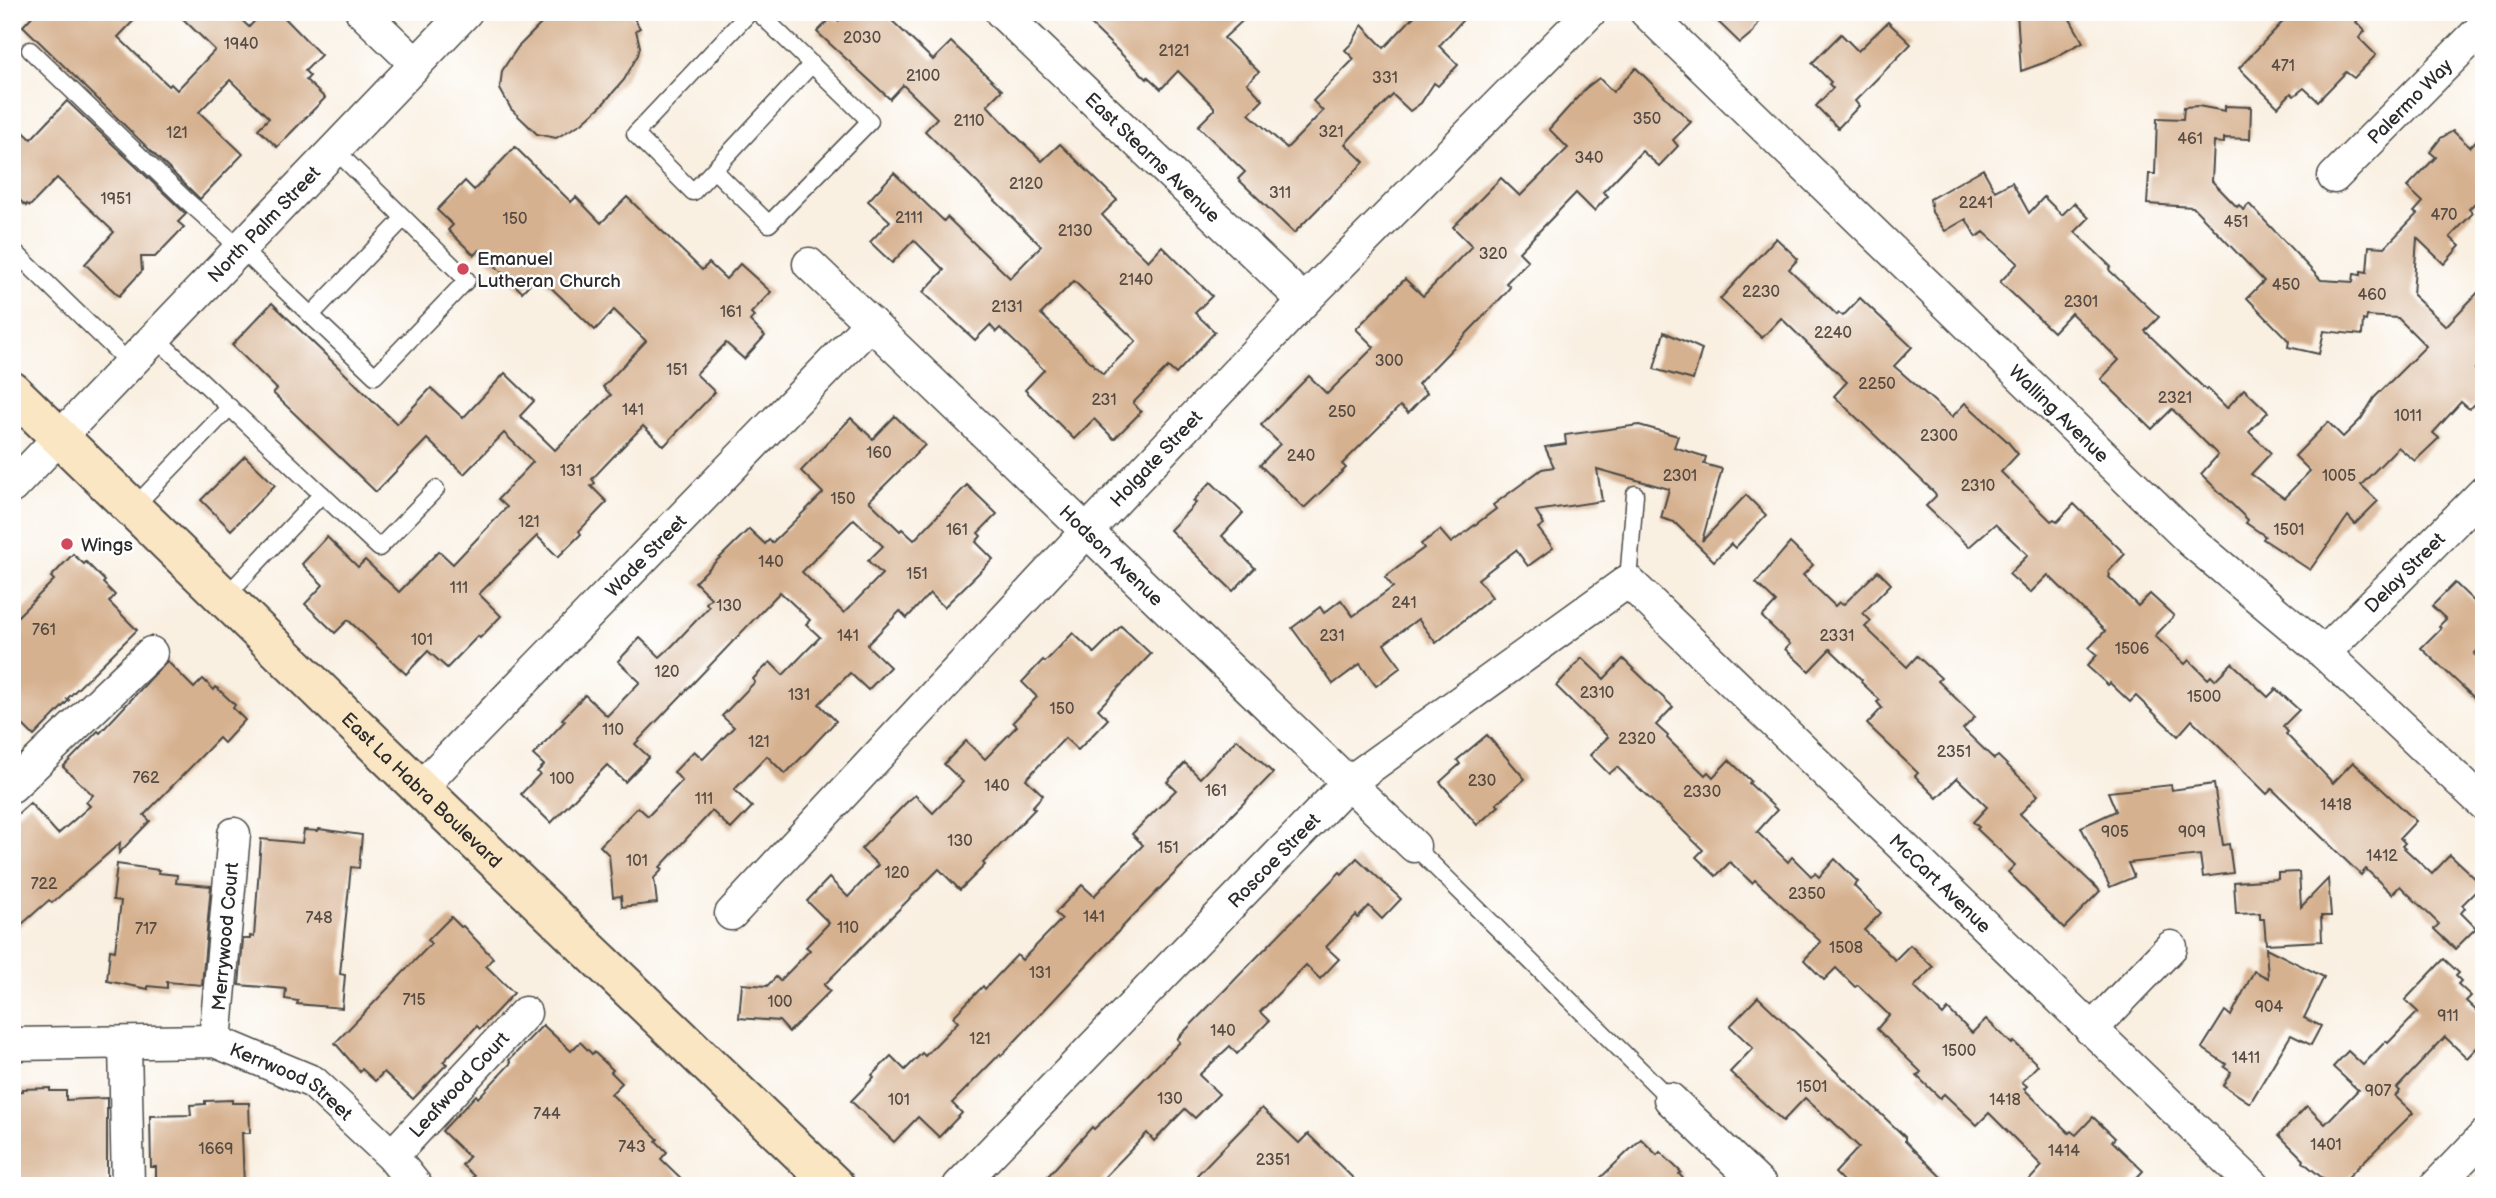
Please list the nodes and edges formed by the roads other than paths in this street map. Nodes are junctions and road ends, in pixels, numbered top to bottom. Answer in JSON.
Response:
{"nodes":[{"id":1,"x":362,"y":12,"type":"edge"},
{"id":2,"x":466,"y":12,"type":"edge"},
{"id":3,"x":750,"y":12,"type":"edge"},
{"id":4,"x":758,"y":12,"type":"edge"},
{"id":5,"x":1001,"y":12,"type":"edge"},
{"id":6,"x":1590,"y":12,"type":"edge"},
{"id":7,"x":1646,"y":12,"type":"edge"},
{"id":8,"x":2484,"y":26,"type":"edge"},
{"id":9,"x":30,"y":51,"type":"dead end"},
{"id":10,"x":415,"y":63,"type":"junction"},
{"id":11,"x":812,"y":64,"type":"junction"},
{"id":12,"x":335,"y":150,"type":"junction"},
{"id":13,"x":714,"y":170,"type":"junction"},
{"id":14,"x":2334,"y":177,"type":"dead end"},
{"id":15,"x":404,"y":218,"type":"junction"},
{"id":16,"x":12,"y":249,"type":"edge"},
{"id":17,"x":242,"y":249,"type":"junction"},
{"id":18,"x":809,"y":264,"type":"dead end"},
{"id":19,"x":1304,"y":301,"type":"junction"},
{"id":20,"x":311,"y":315,"type":"junction"},
{"id":21,"x":870,"y":323,"type":"junction"},
{"id":22,"x":156,"y":338,"type":"junction"},
{"id":23,"x":130,"y":364,"type":"junction"},
{"id":24,"x":12,"y":391,"type":"edge"},
{"id":25,"x":230,"y":407,"type":"junction"},
{"id":26,"x":60,"y":437,"type":"junction"},
{"id":27,"x":12,"y":487,"type":"edge"},
{"id":28,"x":436,"y":489,"type":"dead end"},
{"id":29,"x":2484,"y":492,"type":"edge"},
{"id":30,"x":322,"y":494,"type":"junction"},
{"id":31,"x":1635,"y":494,"type":"dead end"},
{"id":32,"x":134,"y":508,"type":"junction"},
{"id":33,"x":1087,"y":531,"type":"junction"},
{"id":34,"x":1628,"y":581,"type":"junction"},
{"id":35,"x":225,"y":597,"type":"junction"},
{"id":36,"x":151,"y":653,"type":"dead end"},
{"id":37,"x":2324,"y":653,"type":"junction"},
{"id":38,"x":1348,"y":783,"type":"junction"},
{"id":39,"x":12,"y":786,"type":"edge"},
{"id":40,"x":420,"y":788,"type":"junction"},
{"id":41,"x":2484,"y":804,"type":"edge"},
{"id":42,"x":234,"y":834,"type":"dead end"},
{"id":43,"x":1414,"y":845,"type":"joint"},
{"id":44,"x":731,"y":914,"type":"dead end"},
{"id":45,"x":2171,"y":947,"type":"dead end"},
{"id":46,"x":526,"y":1013,"type":"dead end"},
{"id":47,"x":2091,"y":1030,"type":"junction"},
{"id":48,"x":215,"y":1041,"type":"junction"},
{"id":49,"x":12,"y":1044,"type":"edge"},
{"id":50,"x":125,"y":1044,"type":"junction"},
{"id":51,"x":1670,"y":1099,"type":"joint"},
{"id":52,"x":2484,"y":1136,"type":"edge"},
{"id":53,"x":393,"y":1156,"type":"junction"},
{"id":54,"x":128,"y":1186,"type":"edge"},
{"id":55,"x":416,"y":1186,"type":"edge"},
{"id":56,"x":835,"y":1186,"type":"edge"},
{"id":57,"x":959,"y":1186,"type":"edge"},
{"id":58,"x":1761,"y":1186,"type":"edge"},
{"id":59,"x":2254,"y":1186,"type":"edge"},
{"id":60,"x":2436,"y":1186,"type":"edge"}],
"edges":[{"from":1,"to":10,"type":"street"},
{"from":2,"to":10,"type":"street","name":"North Palm Street"},
{"from":3,"to":13,"type":"lane"},
{"from":4,"to":11,"type":"lane"},
{"from":5,"to":19,"type":"street","name":"East Stearns Avenue"},
{"from":6,"to":19,"type":"street","name":"Holgate Street"},
{"from":7,"to":37,"type":"street","name":"Walling Avenue"},
{"from":8,"to":14,"type":"street","name":"Palermo Way"},
{"from":9,"to":17,"type":"lane"},
{"from":10,"to":12,"type":"street","name":"North Palm Street"},
{"from":11,"to":13,"type":"lane"},
{"from":11,"to":13,"type":"lane"},
{"from":12,"to":15,"type":"lane"},
{"from":12,"to":17,"type":"street","name":"North Palm Street"},
{"from":15,"to":20,"type":"lane"},
{"from":15,"to":20,"type":"lane"},
{"from":16,"to":23,"type":"lane"},
{"from":17,"to":20,"type":"lane"},
{"from":17,"to":22,"type":"street","name":"North Palm Street"},
{"from":18,"to":21,"type":"street","name":"Hodson Avenue"},
{"from":19,"to":33,"type":"street","name":"Holgate Street"},
{"from":21,"to":33,"type":"street","name":"Hodson Avenue"},
{"from":21,"to":40,"type":"street","name":"Wade Street"},
{"from":22,"to":23,"type":"street","name":"North Palm Street"},
{"from":22,"to":25,"type":"lane"},
{"from":23,"to":26,"type":"street","name":"North Palm Street"},
{"from":24,"to":26,"type":"main road","name":"East La Habra Boulevard"},
{"from":25,"to":30,"type":"lane"},
{"from":25,"to":32,"type":"lane"},
{"from":26,"to":27,"type":"street","name":"North Palm Street"},
{"from":26,"to":32,"type":"main road","name":"East La Habra Boulevard"},
{"from":28,"to":30,"type":"lane"},
{"from":29,"to":37,"type":"street","name":"Delay Street"},
{"from":30,"to":35,"type":"lane"},
{"from":31,"to":34,"type":"lane"},
{"from":32,"to":35,"type":"main road","name":"East La Habra Boulevard"},
{"from":33,"to":38,"type":"street","name":"Hodson Avenue"},
{"from":33,"to":44,"type":"street","name":"Holgate Street"},
{"from":34,"to":38,"type":"street","name":"Roscoe Street"},
{"from":34,"to":47,"type":"street","name":"McCart Avenue"},
{"from":35,"to":40,"type":"main road","name":"East La Habra Boulevard"},
{"from":36,"to":39,"type":"street"},
{"from":37,"to":41,"type":"street","name":"Walling Avenue"},
{"from":38,"to":43,"type":"street","name":"Hodson Avenue"},
{"from":38,"to":57,"type":"street","name":"Roscoe Street"},
{"from":40,"to":56,"type":"main road","name":"East La Habra Boulevard"},
{"from":42,"to":48,"type":"street","name":"Merrywood Court"},
{"from":43,"to":51,"type":"lane"},
{"from":45,"to":47,"type":"street"},
{"from":46,"to":53,"type":"street","name":"Leafwood Court"},
{"from":47,"to":59,"type":"street","name":"McCart Avenue"},
{"from":48,"to":50,"type":"street","name":"Kerrwood Street"},
{"from":48,"to":53,"type":"street","name":"Kerrwood Street"},
{"from":49,"to":50,"type":"street","name":"Kerrwood Street"},
{"from":50,"to":54,"type":"street"},
{"from":51,"to":58,"type":"street"},
{"from":52,"to":60,"type":"street"},
{"from":53,"to":55,"type":"street","name":"Kerrwood Street"}]}
